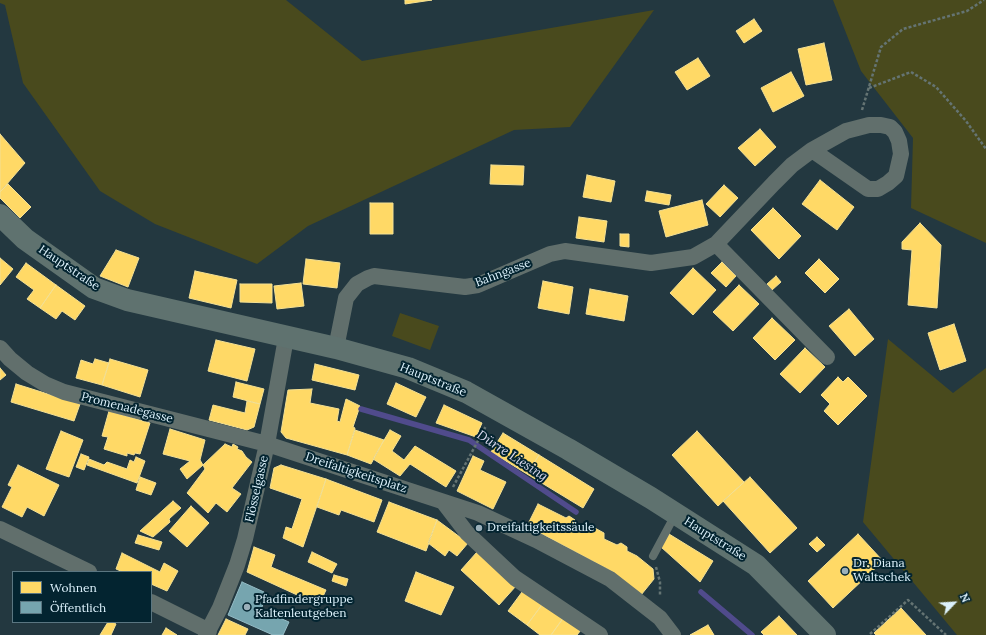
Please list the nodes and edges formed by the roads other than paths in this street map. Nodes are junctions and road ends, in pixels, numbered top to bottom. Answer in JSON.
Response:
{"nodes":[{"id":1,"x":812,"y":150,"type":"junction"},
{"id":2,"x":0,"y":215,"type":"edge"},
{"id":3,"x":716,"y":244,"type":"junction"},
{"id":4,"x":286,"y":338,"type":"junction"},
{"id":5,"x":0,"y":348,"type":"edge"},
{"id":6,"x":336,"y":348,"type":"junction"},
{"id":7,"x":827,"y":357,"type":"dead end"},
{"id":8,"x":267,"y":444,"type":"junction"},
{"id":9,"x":444,"y":503,"type":"junction"},
{"id":10,"x":676,"y":515,"type":"junction"},
{"id":11,"x":0,"y":529,"type":"edge"},
{"id":12,"x":653,"y":556,"type":"road end"},
{"id":13,"x":86,"y":571,"type":"edge"},
{"id":14,"x":152,"y":603,"type":"edge"},
{"id":15,"x":208,"y":633,"type":"edge"},
{"id":16,"x":600,"y":635,"type":"edge"},
{"id":17,"x":673,"y":635,"type":"edge"},
{"id":18,"x":825,"y":635,"type":"edge"}],
"edges":[{"from":1,"to":1,"type":"street","name":"Bahngasse"},
{"from":1,"to":3,"type":"street","name":"Bahngasse"},
{"from":2,"to":4,"type":"main road","name":"Hauptstraße"},
{"from":3,"to":6,"type":"street","name":"Bahngasse"},
{"from":3,"to":7,"type":"street"},
{"from":4,"to":6,"type":"main road","name":"Hauptstraße"},
{"from":4,"to":8,"type":"street","name":"Flösselgasse"},
{"from":5,"to":8,"type":"street","name":"Promenadegasse"},
{"from":6,"to":10,"type":"main road","name":"Hauptstraße"},
{"from":8,"to":9,"type":"street","name":"Dreifaltigkeitsplatz"},
{"from":8,"to":15,"type":"street","name":"Flösselgasse"},
{"from":9,"to":16,"type":"street"},
{"from":9,"to":17,"type":"street","name":"Dreifaltigkeitsplatz"},
{"from":10,"to":12,"type":"lane"},
{"from":10,"to":18,"type":"main road","name":"Hauptstraße"},
{"from":11,"to":13,"type":"street"},
{"from":14,"to":15,"type":"street"}]}
